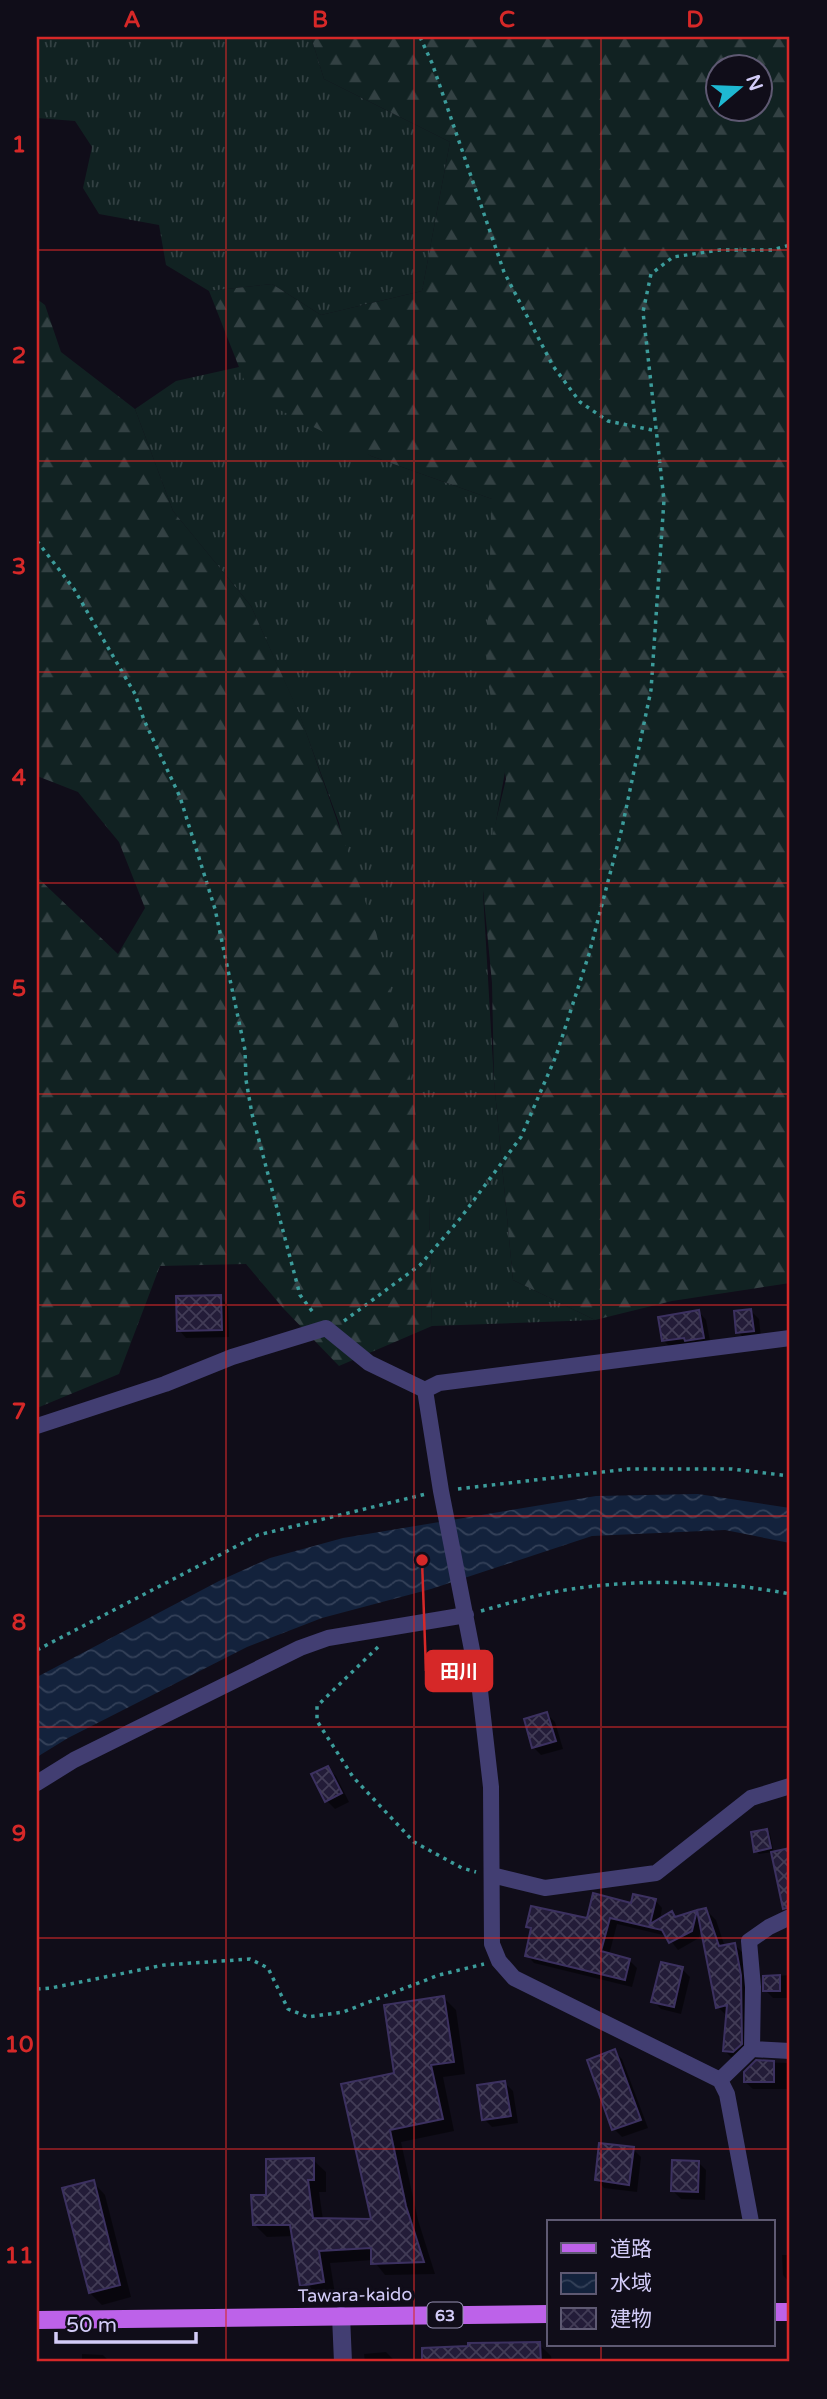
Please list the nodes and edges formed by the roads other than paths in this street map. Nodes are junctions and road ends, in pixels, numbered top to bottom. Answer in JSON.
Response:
{"nodes":[{"id":1,"x":790,"y":1338,"type":"edge"},
{"id":2,"x":425,"y":1390,"type":"junction"},
{"id":3,"x":37,"y":1426,"type":"edge"},
{"id":4,"x":465,"y":1611,"type":"junction"},
{"id":5,"x":37,"y":1783,"type":"edge"},
{"id":6,"x":790,"y":1786,"type":"edge"},
{"id":7,"x":492,"y":1875,"type":"junction"},
{"id":8,"x":790,"y":1917,"type":"edge"},
{"id":9,"x":752,"y":2049,"type":"junction"},
{"id":10,"x":790,"y":2051,"type":"edge"},
{"id":11,"x":720,"y":2080,"type":"junction"},
{"id":12,"x":751,"y":2220,"type":"edge"},
{"id":13,"x":547,"y":2314,"type":"edge"},
{"id":14,"x":341,"y":2316,"type":"junction"},
{"id":15,"x":37,"y":2320,"type":"edge"},
{"id":16,"x":343,"y":2362,"type":"edge"}],
"edges":[{"from":1,"to":2,"type":"street"},
{"from":2,"to":3,"type":"street"},
{"from":2,"to":4,"type":"street"},
{"from":4,"to":5,"type":"street"},
{"from":4,"to":7,"type":"street"},
{"from":6,"to":7,"type":"street"},
{"from":7,"to":11,"type":"street"},
{"from":8,"to":9,"type":"street"},
{"from":9,"to":10,"type":"street"},
{"from":9,"to":11,"type":"street"},
{"from":11,"to":12,"type":"street"},
{"from":13,"to":14,"type":"main road","name":"Tawara-kaido","number":"63"},
{"from":14,"to":15,"type":"main road","name":"Tawara-kaido","number":"63"},
{"from":14,"to":16,"type":"street"}]}
